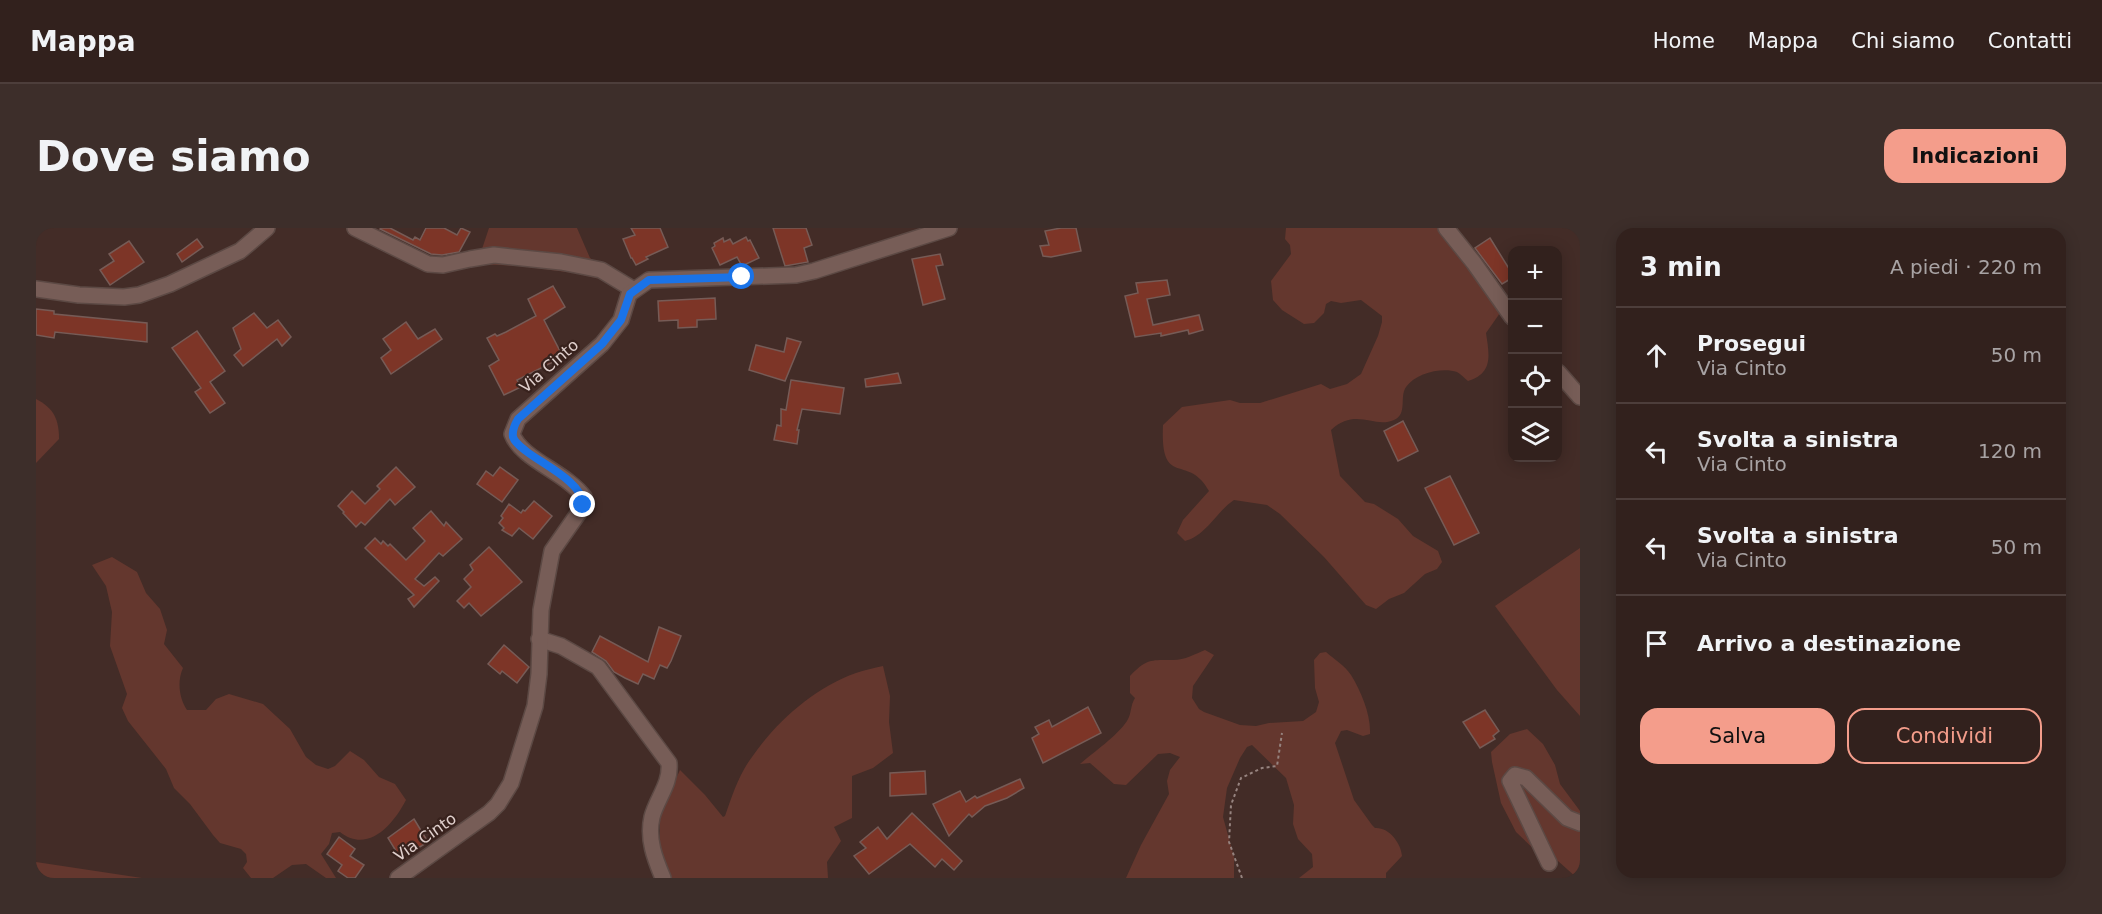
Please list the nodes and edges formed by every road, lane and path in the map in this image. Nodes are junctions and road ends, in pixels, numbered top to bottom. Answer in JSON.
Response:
{"nodes":[{"id":1,"x":267,"y":228,"type":"edge"},
{"id":2,"x":355,"y":228,"type":"edge"},
{"id":3,"x":947,"y":228,"type":"edge"},
{"id":4,"x":1446,"y":228,"type":"edge"},
{"id":5,"x":36,"y":289,"type":"edge"},
{"id":6,"x":634,"y":290,"type":"junction"},
{"id":7,"x":1508,"y":311,"type":"edge"},
{"id":8,"x":1562,"y":377,"type":"edge"},
{"id":9,"x":1580,"y":397,"type":"edge"},
{"id":10,"x":539,"y":639,"type":"junction"},
{"id":11,"x":1282,"y":733,"type":"dead end"},
{"id":12,"x":1580,"y":824,"type":"edge"},
{"id":13,"x":1549,"y":863,"type":"dead end"},
{"id":14,"x":398,"y":878,"type":"edge"},
{"id":15,"x":663,"y":878,"type":"edge"},
{"id":16,"x":1242,"y":878,"type":"edge"}],
"edges":[{"from":1,"to":5,"type":"street"},
{"from":2,"to":6,"type":"street"},
{"from":3,"to":6,"type":"street"},
{"from":4,"to":7,"type":"street"},
{"from":6,"to":10,"type":"street","name":"Via Cinto"},
{"from":8,"to":9,"type":"street"},
{"from":10,"to":14,"type":"street","name":"Via Cinto"},
{"from":10,"to":15,"type":"street"},
{"from":11,"to":16,"type":"path"},
{"from":12,"to":13,"type":"street"}]}
